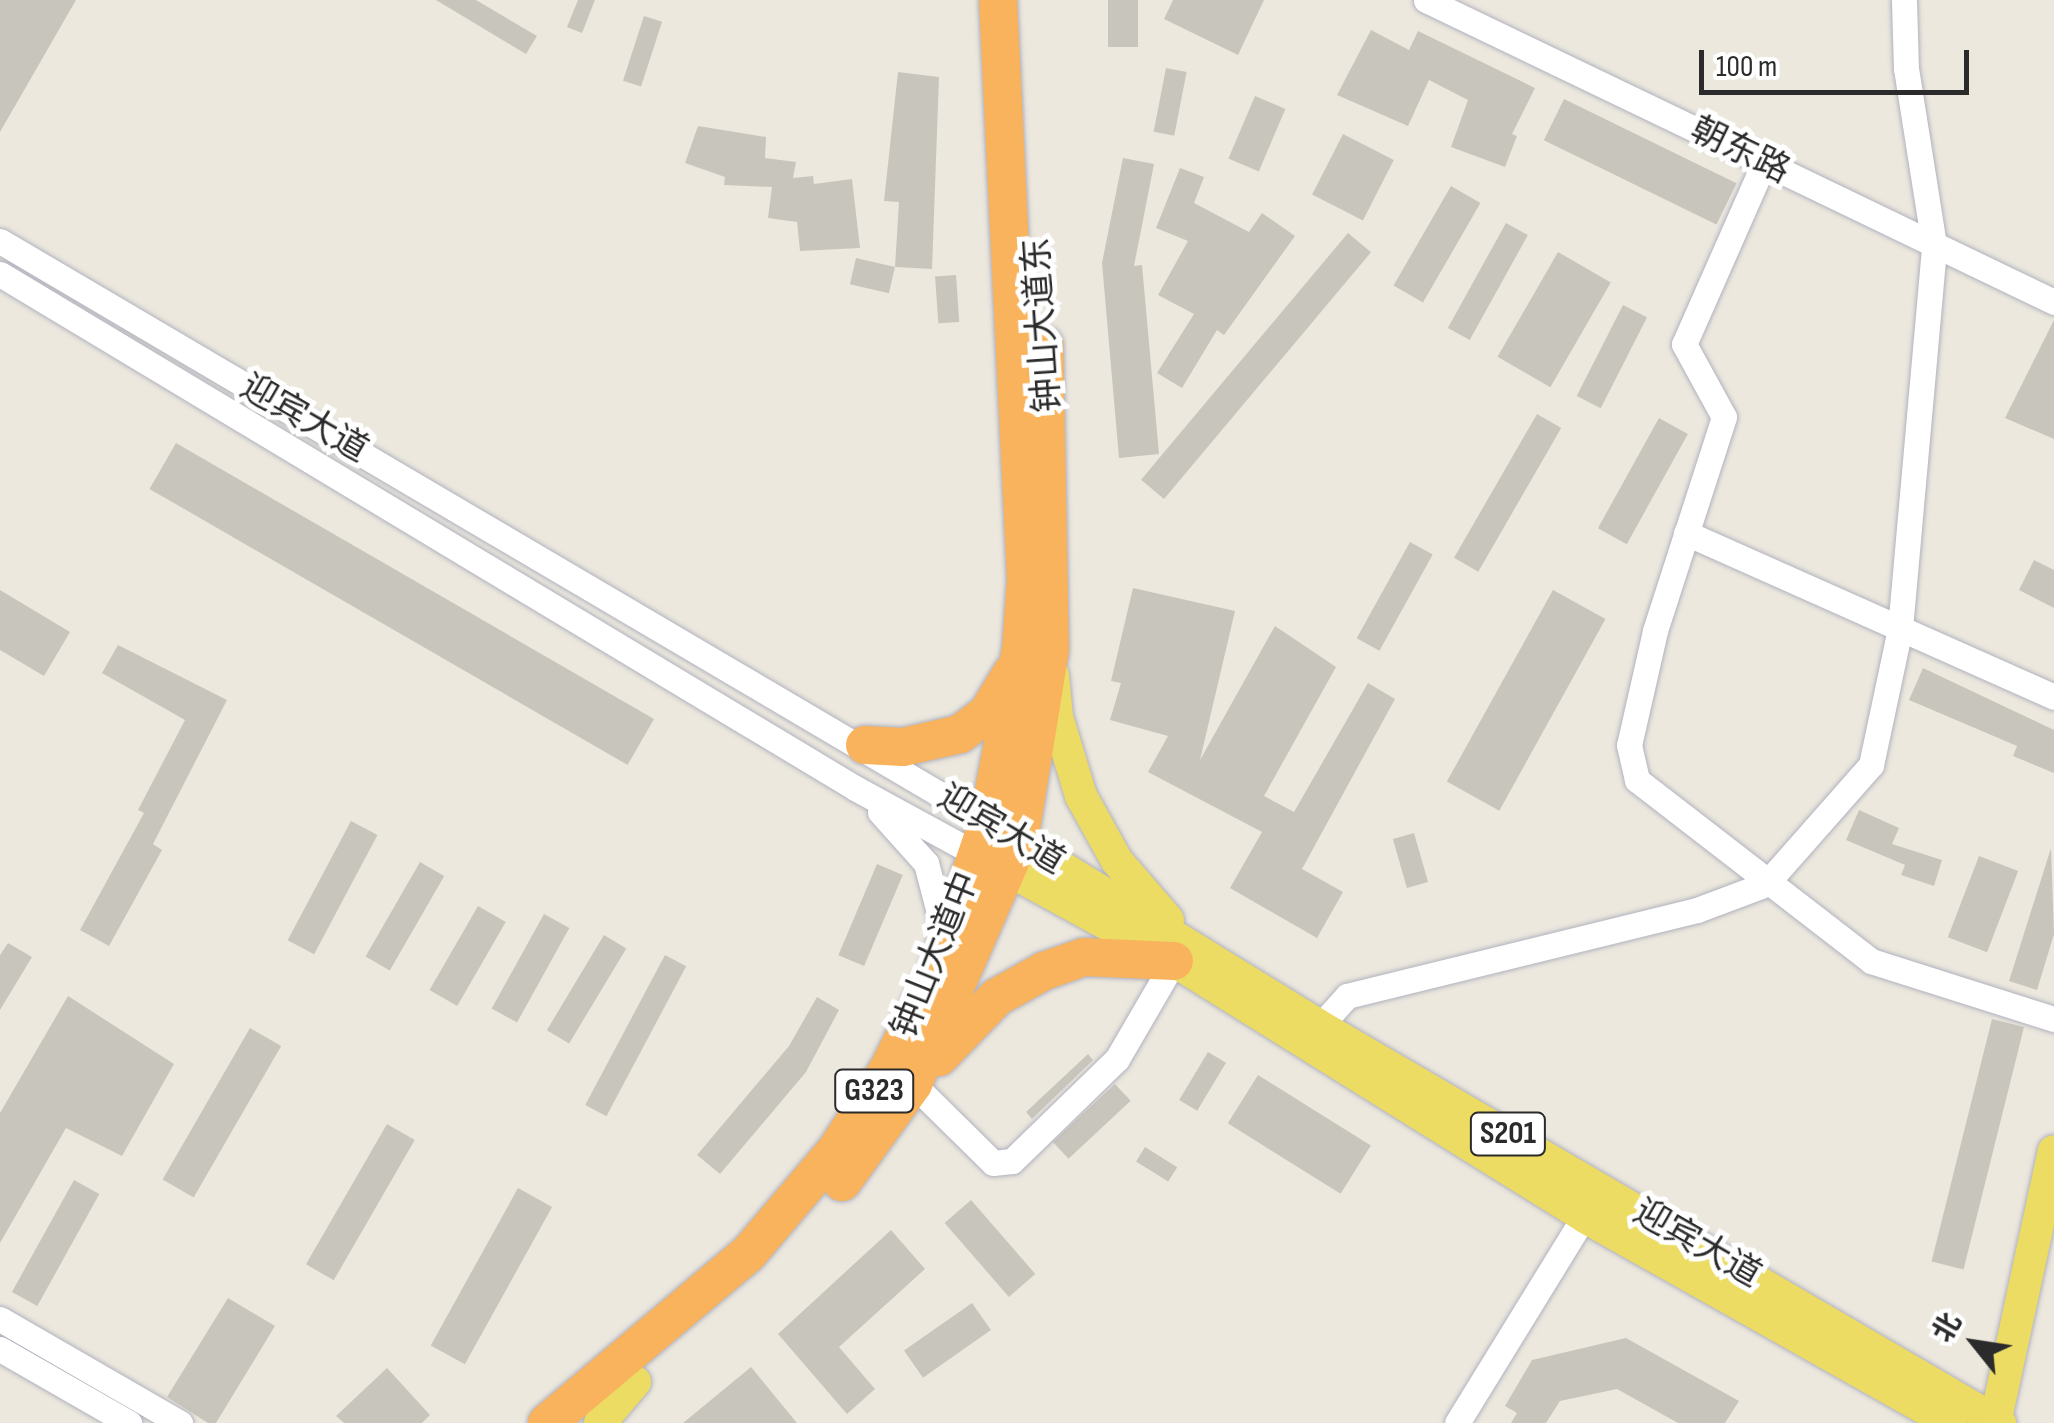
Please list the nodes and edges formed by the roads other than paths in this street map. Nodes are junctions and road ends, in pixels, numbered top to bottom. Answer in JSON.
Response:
{"nodes":[{"id":1,"x":998,"y":0,"type":"edge"},
{"id":2,"x":1022,"y":0,"type":"edge"},
{"id":3,"x":1426,"y":0,"type":"edge"},
{"id":4,"x":1904,"y":0,"type":"edge"},
{"id":5,"x":1764,"y":163,"type":"junction"},
{"id":6,"x":0,"y":241,"type":"edge"},
{"id":7,"x":1934,"y":244,"type":"junction"},
{"id":8,"x":0,"y":274,"type":"edge"},
{"id":9,"x":2054,"y":302,"type":"edge"},
{"id":10,"x":1686,"y":533,"type":"junction"},
{"id":11,"x":1900,"y":628,"type":"junction"},
{"id":12,"x":1036,"y":649,"type":"junction"},
{"id":13,"x":2054,"y":698,"type":"edge"},
{"id":14,"x":865,"y":745,"type":"junction"},
{"id":15,"x":855,"y":788,"type":"junction"},
{"id":16,"x":998,"y":847,"type":"junction"},
{"id":17,"x":1766,"y":884,"type":"junction"},
{"id":18,"x":1181,"y":952,"type":"junction"},
{"id":19,"x":938,"y":968,"type":"junction"},
{"id":20,"x":2054,"y":1019,"type":"edge"},
{"id":21,"x":1311,"y":1036,"type":"junction"},
{"id":22,"x":914,"y":1084,"type":"junction"},
{"id":23,"x":2054,"y":1151,"type":"edge"},
{"id":24,"x":1600,"y":1187,"type":"junction"},
{"id":25,"x":1586,"y":1217,"type":"junction"},
{"id":26,"x":0,"y":1319,"type":"edge"},
{"id":27,"x":0,"y":1349,"type":"edge"},
{"id":28,"x":624,"y":1375,"type":"junction"},
{"id":29,"x":1995,"y":1422,"type":"edge"},
{"id":30,"x":129,"y":1423,"type":"edge"},
{"id":31,"x":180,"y":1423,"type":"edge"},
{"id":32,"x":547,"y":1423,"type":"edge"},
{"id":33,"x":568,"y":1423,"type":"edge"},
{"id":34,"x":587,"y":1423,"type":"edge"},
{"id":35,"x":600,"y":1423,"type":"edge"},
{"id":36,"x":1457,"y":1423,"type":"edge"},
{"id":37,"x":1951,"y":1423,"type":"edge"}],
"edges":[{"from":1,"to":12,"type":"highway","name":"钟山大道东","number":"G323"},
{"from":2,"to":12,"type":"highway","name":"钟山大道东","number":"G323"},
{"from":3,"to":5,"type":"street","name":"朝东路"},
{"from":4,"to":7,"type":"street"},
{"from":5,"to":7,"type":"street","name":"朝东路"},
{"from":5,"to":10,"type":"street"},
{"from":6,"to":14,"type":"street","name":"迎宾大道"},
{"from":7,"to":9,"type":"street","name":"朝东路"},
{"from":7,"to":11,"type":"street"},
{"from":8,"to":15,"type":"street","name":"迎宾大道"},
{"from":10,"to":11,"type":"street"},
{"from":10,"to":17,"type":"street"},
{"from":11,"to":13,"type":"street"},
{"from":11,"to":17,"type":"street"},
{"from":12,"to":14,"type":"highway"},
{"from":12,"to":16,"type":"highway","name":"钟山大道中","number":"G323"},
{"from":12,"to":18,"type":"main road"},
{"from":14,"to":16,"type":"street","name":"迎宾大道"},
{"from":15,"to":16,"type":"street","name":"迎宾大道"},
{"from":15,"to":19,"type":"street"},
{"from":16,"to":18,"type":"main road","name":"迎宾大道","number":"S201"},
{"from":16,"to":19,"type":"highway","name":"钟山大道中","number":"G323"},
{"from":16,"to":22,"type":"highway","name":"钟山大道中","number":"G323"},
{"from":17,"to":20,"type":"street"},
{"from":17,"to":21,"type":"street"},
{"from":18,"to":21,"type":"main road","name":"迎宾大道","number":"S201"},
{"from":18,"to":22,"type":"highway"},
{"from":18,"to":22,"type":"street"},
{"from":19,"to":28,"type":"highway","name":"钟山大道中","number":"G323"},
{"from":21,"to":24,"type":"main road","name":"迎宾大道","number":"S201"},
{"from":21,"to":25,"type":"main road","name":"迎宾大道","number":"S201"},
{"from":22,"to":28,"type":"highway","name":"钟山大道中","number":"G323"},
{"from":23,"to":29,"type":"main road"},
{"from":24,"to":25,"type":"street"},
{"from":24,"to":29,"type":"main road","name":"迎宾大道","number":"S201"},
{"from":25,"to":36,"type":"street"},
{"from":25,"to":37,"type":"main road","name":"迎宾大道","number":"S201"},
{"from":26,"to":31,"type":"street"},
{"from":27,"to":30,"type":"street"},
{"from":28,"to":32,"type":"highway","name":"钟山大道中","number":"G323"},
{"from":28,"to":33,"type":"main road"},
{"from":28,"to":34,"type":"highway","name":"钟山大道中","number":"G323"},
{"from":28,"to":35,"type":"main road"}]}
